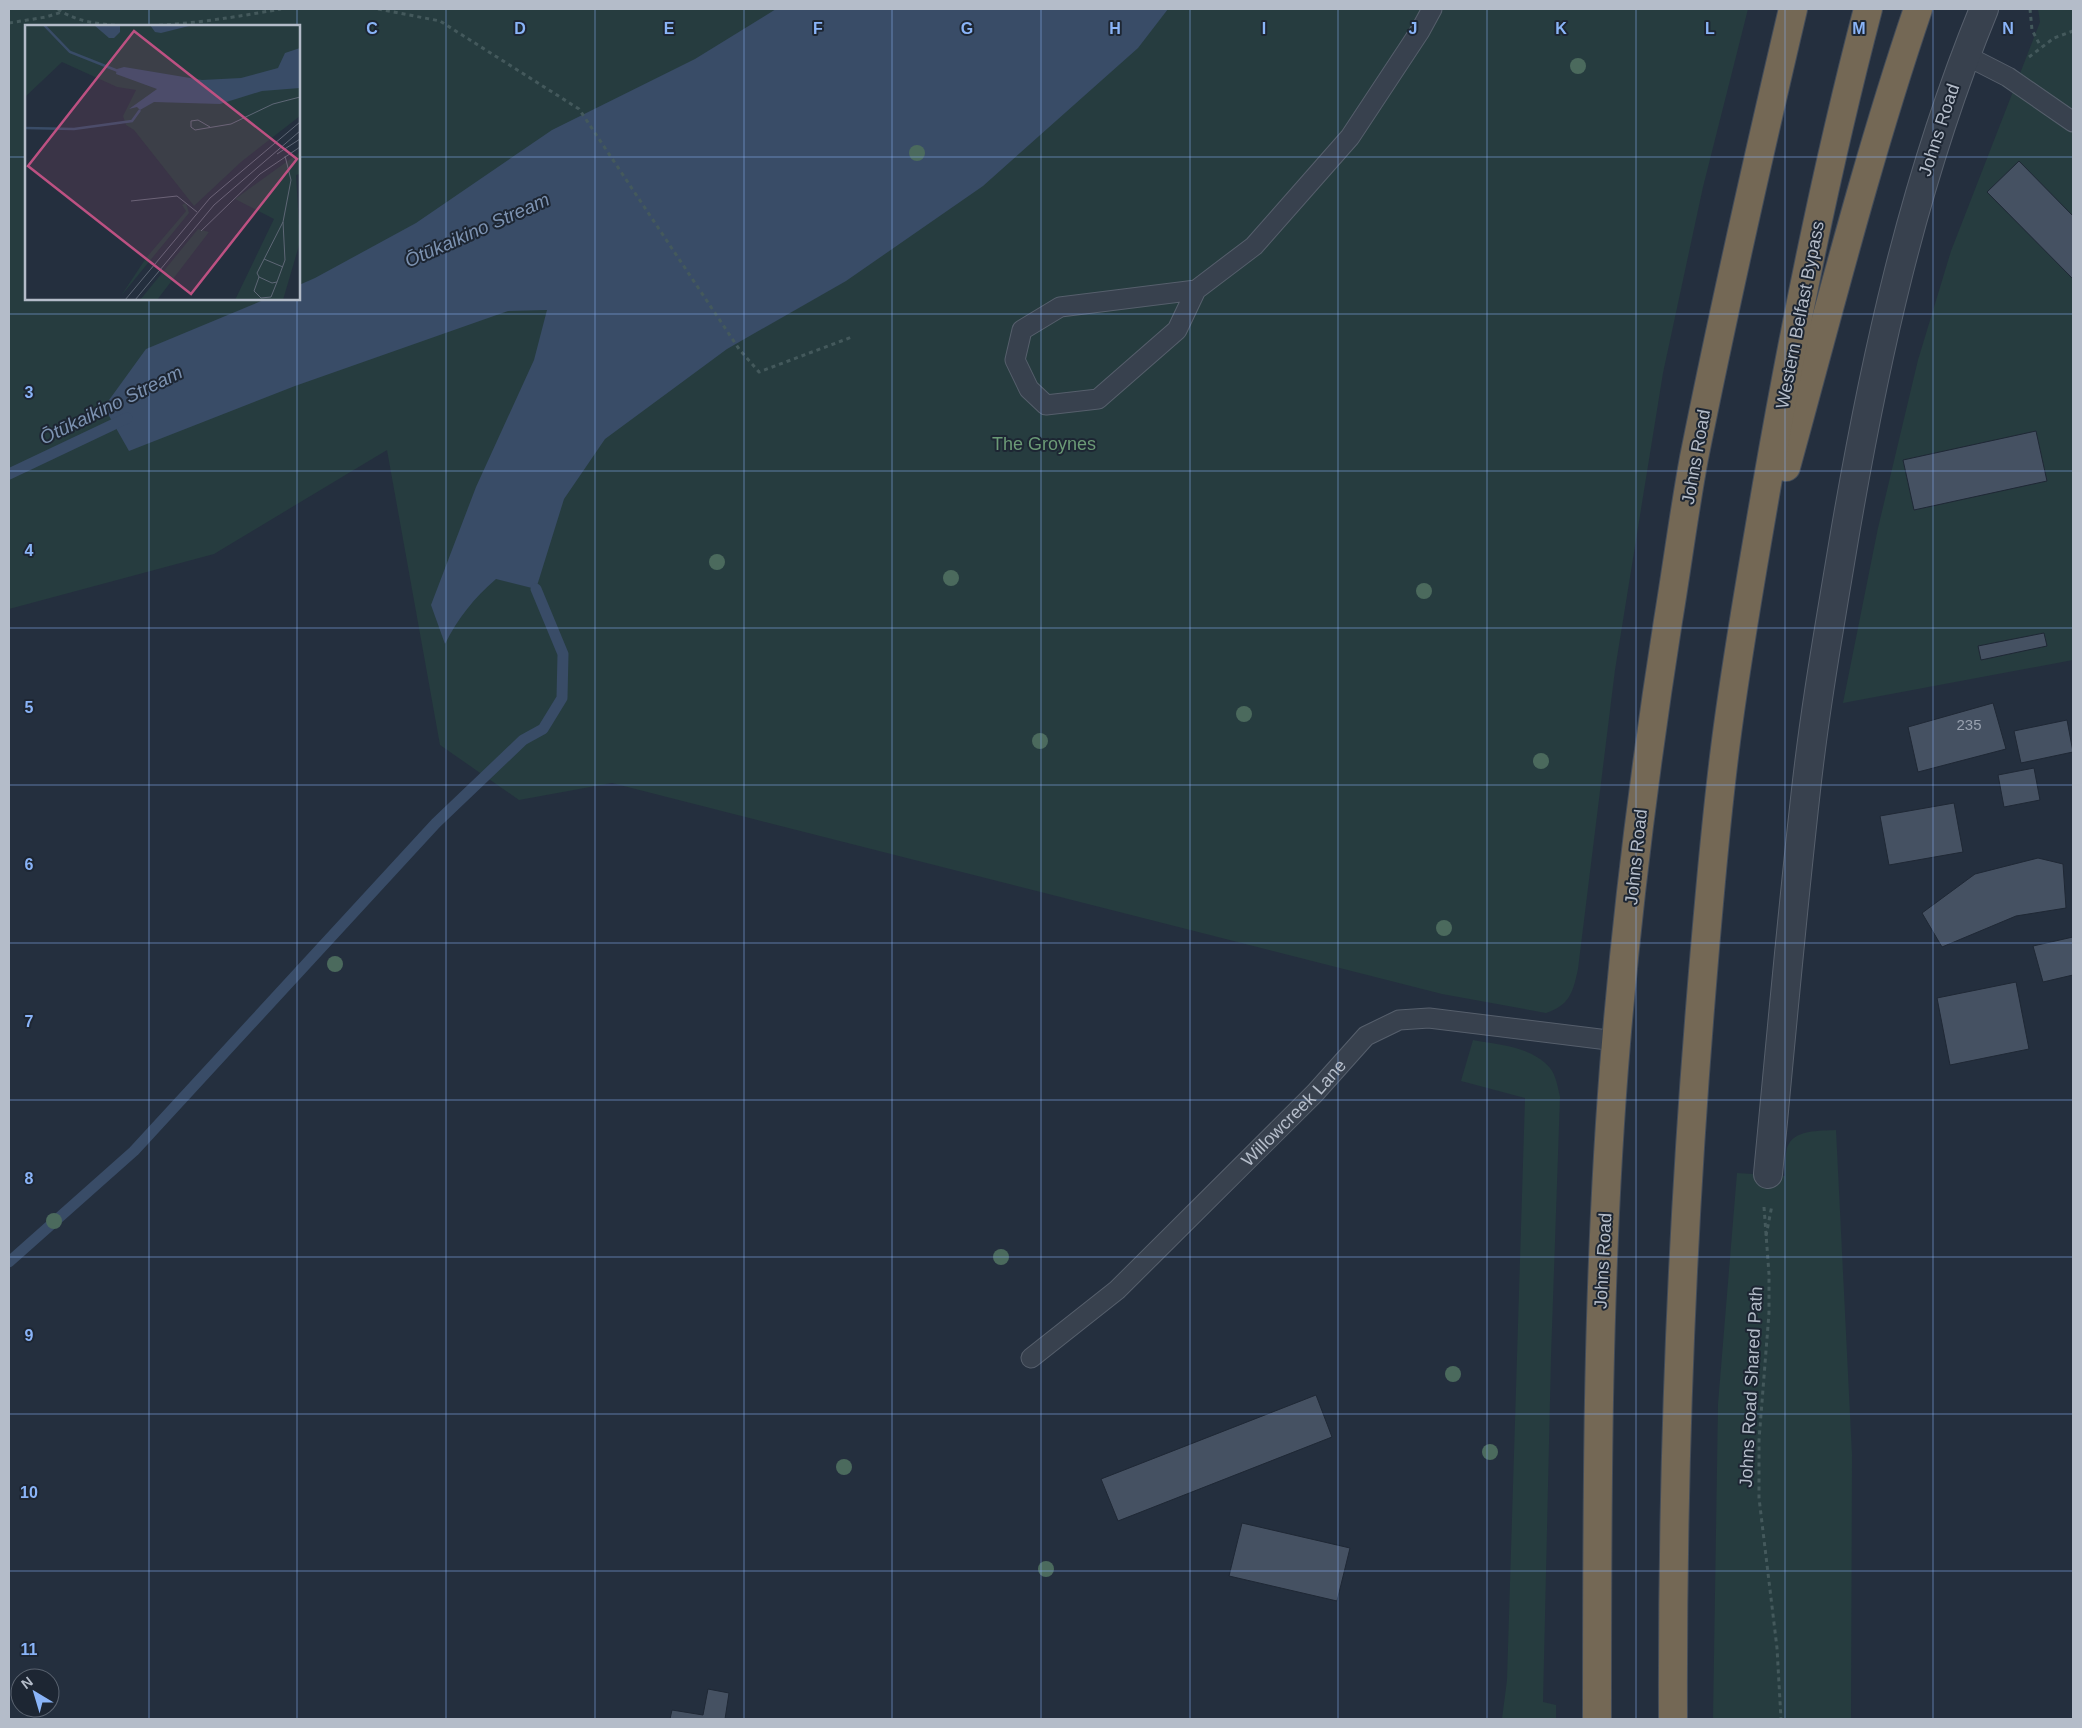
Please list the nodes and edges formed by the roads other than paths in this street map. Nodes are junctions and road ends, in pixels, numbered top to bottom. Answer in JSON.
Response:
{"nodes":[{"id":1,"x":1432,"y":9,"type":"edge"},
{"id":2,"x":1793,"y":9,"type":"edge"},
{"id":3,"x":1868,"y":9,"type":"edge"},
{"id":4,"x":1918,"y":9,"type":"edge"},
{"id":5,"x":1984,"y":9,"type":"edge"},
{"id":6,"x":1965,"y":55,"type":"junction"},
{"id":7,"x":2073,"y":122,"type":"edge"},
{"id":8,"x":1196,"y":290,"type":"junction"},
{"id":9,"x":1743,"y":623,"type":"junction"},
{"id":10,"x":1616,"y":1041,"type":"junction"},
{"id":11,"x":1768,"y":1174,"type":"dead end"},
{"id":12,"x":1031,"y":1358,"type":"dead end"},
{"id":13,"x":1597,"y":1719,"type":"edge"},
{"id":14,"x":1674,"y":1719,"type":"edge"}],
"edges":[{"from":1,"to":8,"type":"lane"},
{"from":2,"to":10,"type":"highway","name":"Johns Road"},
{"from":3,"to":9,"type":"highway","name":"Western Belfast Bypass"},
{"from":4,"to":9,"type":"highway"},
{"from":5,"to":6,"type":"street","name":"Johns Road"},
{"from":6,"to":7,"type":"lane"},
{"from":6,"to":11,"type":"street","name":"Johns Road"},
{"from":8,"to":8,"type":"lane"},
{"from":9,"to":14,"type":"highway"},
{"from":10,"to":12,"type":"lane","name":"Willowcreek Lane"},
{"from":10,"to":13,"type":"highway","name":"Johns Road"}]}
